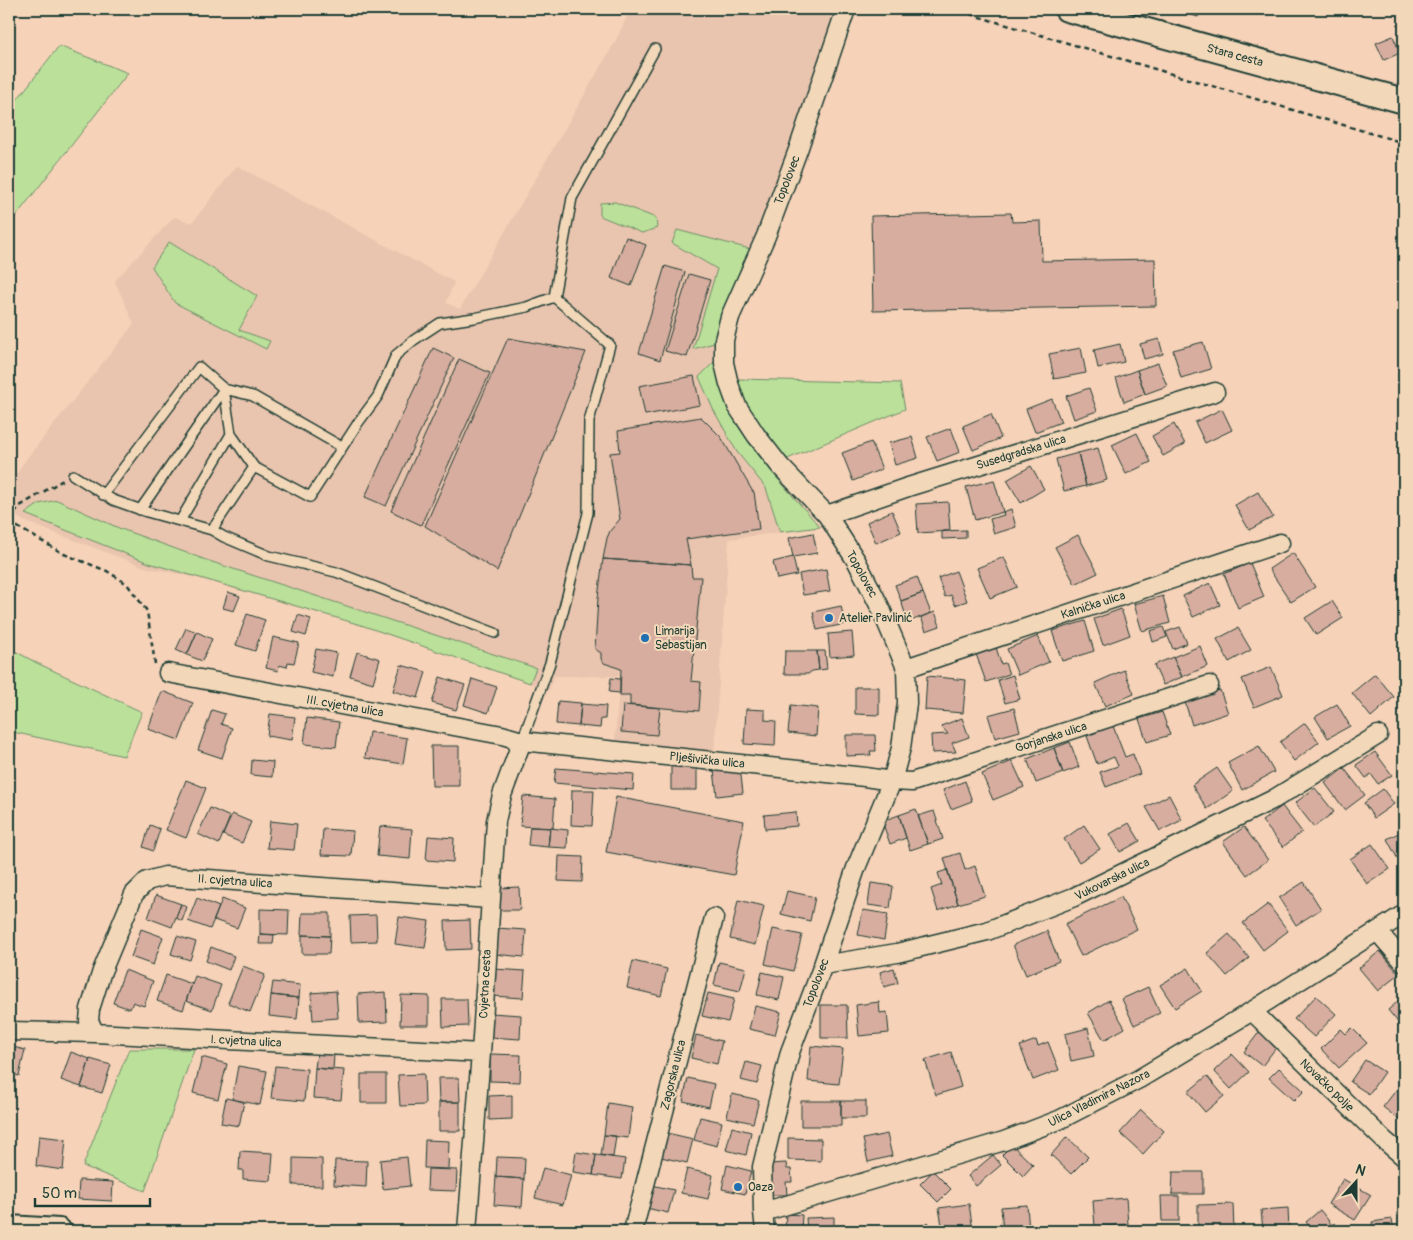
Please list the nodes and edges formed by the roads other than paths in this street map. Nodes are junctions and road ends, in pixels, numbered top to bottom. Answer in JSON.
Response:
{"nodes":[{"id":1,"x":846,"y":9,"type":"edge"},
{"id":2,"x":1067,"y":9,"type":"edge"},
{"id":3,"x":655,"y":49,"type":"dead end"},
{"id":4,"x":1404,"y":101,"type":"edge"},
{"id":5,"x":554,"y":297,"type":"junction"},
{"id":6,"x":224,"y":389,"type":"junction"},
{"id":7,"x":1215,"y":392,"type":"dead end"},
{"id":8,"x":231,"y":434,"type":"junction"},
{"id":9,"x":342,"y":447,"type":"junction"},
{"id":10,"x":254,"y":467,"type":"junction"},
{"id":11,"x":74,"y":475,"type":"road end"},
{"id":12,"x":103,"y":495,"type":"junction"},
{"id":13,"x":140,"y":510,"type":"junction"},
{"id":14,"x":827,"y":515,"type":"junction"},
{"id":15,"x":180,"y":521,"type":"junction"},
{"id":16,"x":212,"y":530,"type":"junction"},
{"id":17,"x":1280,"y":543,"type":"dead end"},
{"id":18,"x":495,"y":633,"type":"dead end"},
{"id":19,"x":906,"y":668,"type":"junction"},
{"id":20,"x":168,"y":673,"type":"road end"},
{"id":21,"x":1209,"y":685,"type":"dead end"},
{"id":22,"x":1378,"y":735,"type":"dead end"},
{"id":23,"x":522,"y":741,"type":"junction"},
{"id":24,"x":892,"y":781,"type":"junction"},
{"id":25,"x":490,"y":899,"type":"junction"},
{"id":26,"x":1404,"y":914,"type":"edge"},
{"id":27,"x":714,"y":918,"type":"dead end"},
{"id":28,"x":1378,"y":932,"type":"junction"},
{"id":29,"x":1404,"y":962,"type":"edge"},
{"id":30,"x":823,"y":964,"type":"junction"},
{"id":31,"x":1252,"y":1011,"type":"junction"},
{"id":32,"x":10,"y":1031,"type":"dead end"},
{"id":33,"x":95,"y":1033,"type":"junction"},
{"id":34,"x":482,"y":1053,"type":"junction"},
{"id":35,"x":1404,"y":1157,"type":"edge"},
{"id":36,"x":762,"y":1212,"type":"junction"},
{"id":37,"x":9,"y":1228,"type":"edge"},
{"id":38,"x":59,"y":1231,"type":"edge"},
{"id":39,"x":468,"y":1231,"type":"edge"},
{"id":40,"x":633,"y":1231,"type":"edge"},
{"id":41,"x":765,"y":1231,"type":"edge"}],
"edges":[{"from":1,"to":14,"type":"street","name":"Topolovec"},
{"from":2,"to":4,"type":"main road","name":"Stara cesta"},
{"from":3,"to":5,"type":"lane"},
{"from":5,"to":9,"type":"lane"},
{"from":5,"to":23,"type":"lane"},
{"from":6,"to":8,"type":"lane"},
{"from":6,"to":9,"type":"lane"},
{"from":6,"to":12,"type":"lane"},
{"from":6,"to":13,"type":"lane"},
{"from":7,"to":14,"type":"street","name":"Susedgradska ulica"},
{"from":8,"to":10,"type":"lane"},
{"from":8,"to":15,"type":"lane"},
{"from":9,"to":10,"type":"lane"},
{"from":10,"to":16,"type":"lane"},
{"from":11,"to":12,"type":"lane"},
{"from":12,"to":13,"type":"lane"},
{"from":13,"to":15,"type":"lane"},
{"from":14,"to":19,"type":"street","name":"Topolovec"},
{"from":15,"to":16,"type":"lane"},
{"from":16,"to":18,"type":"lane"},
{"from":17,"to":19,"type":"street","name":"Kalnička ulica"},
{"from":19,"to":24,"type":"street","name":"Topolovec"},
{"from":20,"to":23,"type":"street","name":"III. cvjetna ulica"},
{"from":21,"to":24,"type":"street","name":"Gorjanska ulica"},
{"from":22,"to":30,"type":"street","name":"Vukovarska ulica"},
{"from":23,"to":24,"type":"street","name":"Plješivička ulica"},
{"from":23,"to":25,"type":"street","name":"Cvjetna cesta"},
{"from":24,"to":30,"type":"street","name":"Topolovec"},
{"from":25,"to":33,"type":"street","name":"II. cvjetna ulica"},
{"from":25,"to":34,"type":"street","name":"Cvjetna cesta"},
{"from":26,"to":28,"type":"street","name":"Ulica Vladimira Nazora"},
{"from":27,"to":40,"type":"street","name":"Zagorska ulica"},
{"from":28,"to":29,"type":"street"},
{"from":28,"to":31,"type":"street","name":"Ulica Vladimira Nazora"},
{"from":30,"to":36,"type":"street","name":"Topolovec"},
{"from":31,"to":35,"type":"street","name":"Novačko polje"},
{"from":31,"to":36,"type":"street","name":"Ulica Vladimira Nazora"},
{"from":32,"to":33,"type":"street","name":"I. cvjetna ulica"},
{"from":33,"to":34,"type":"street","name":"I. cvjetna ulica"},
{"from":34,"to":39,"type":"street","name":"Cvjetna cesta"},
{"from":36,"to":41,"type":"street","name":"Topolovec"},
{"from":37,"to":38,"type":"main road"}]}
